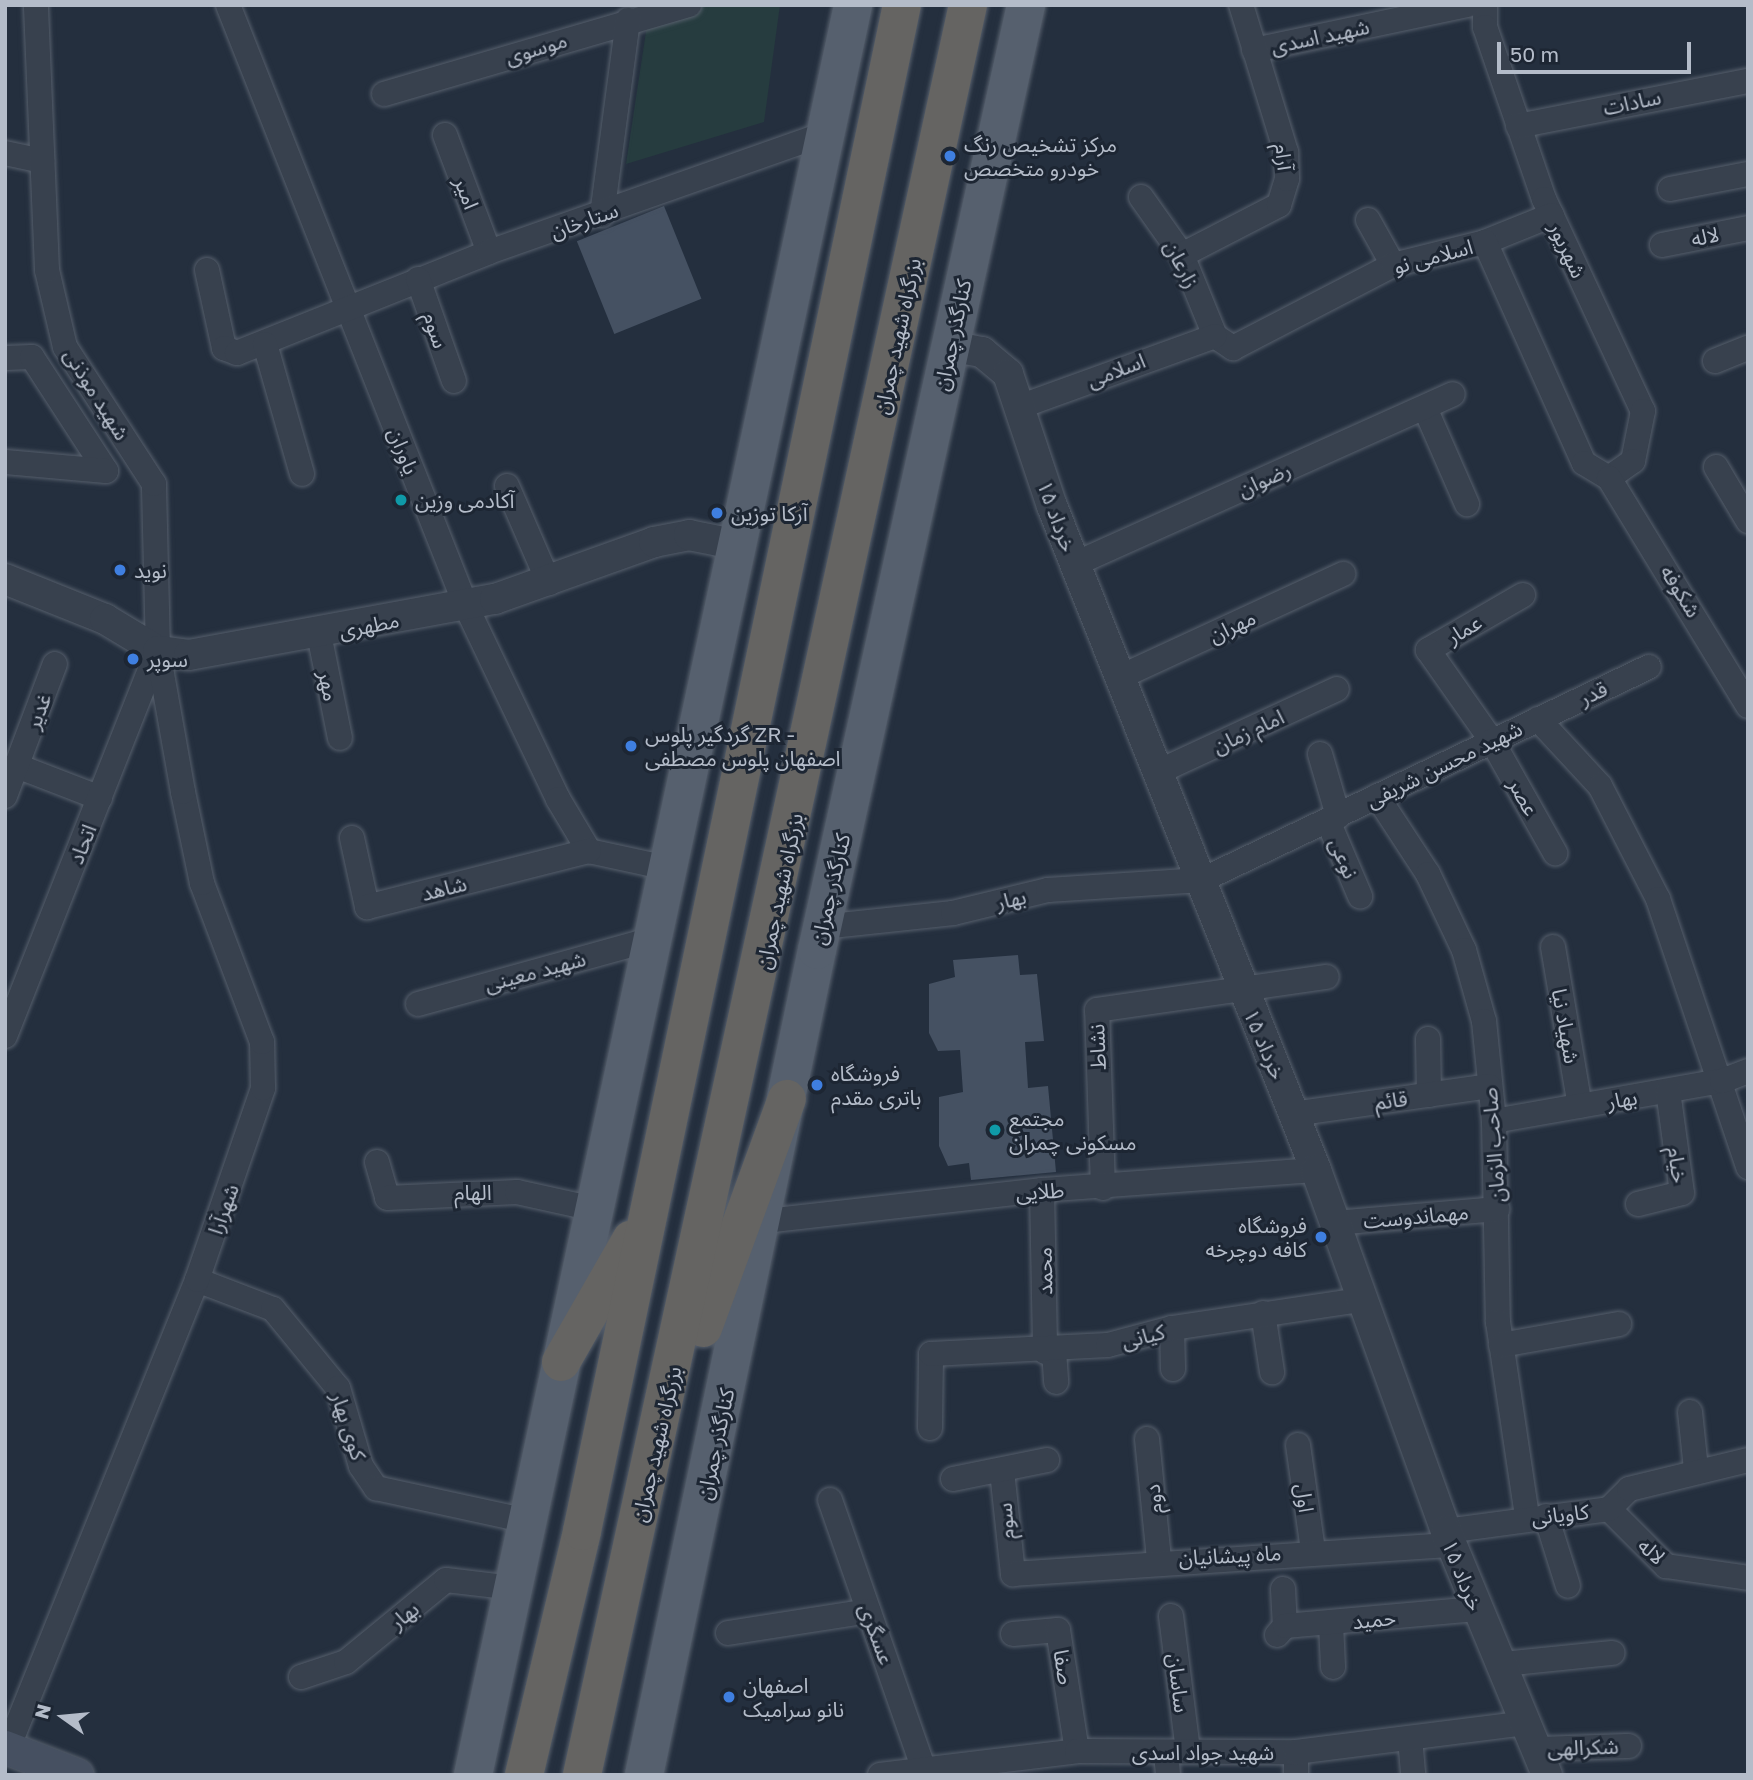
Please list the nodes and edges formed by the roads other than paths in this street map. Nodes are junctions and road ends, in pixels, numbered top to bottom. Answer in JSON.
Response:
{"nodes":[{"id":1,"x":36,"y":5,"type":"edge"},
{"id":2,"x":228,"y":5,"type":"edge"},
{"id":3,"x":689,"y":5,"type":"edge"},
{"id":4,"x":853,"y":5,"type":"edge"},
{"id":5,"x":902,"y":5,"type":"edge"},
{"id":6,"x":968,"y":5,"type":"edge"},
{"id":7,"x":1026,"y":5,"type":"edge"},
{"id":8,"x":1241,"y":5,"type":"edge"},
{"id":9,"x":1467,"y":5,"type":"edge"},
{"id":10,"x":1485,"y":5,"type":"edge"},
{"id":11,"x":1388,"y":13,"type":"edge"},
{"id":12,"x":628,"y":20,"type":"junction"},
{"id":13,"x":1254,"y":50,"type":"junction"},
{"id":14,"x":1748,"y":81,"type":"edge"},
{"id":15,"x":384,"y":94,"type":"dead end"},
{"id":16,"x":1518,"y":126,"type":"junction"},
{"id":17,"x":825,"y":134,"type":"junction"},
{"id":18,"x":445,"y":135,"type":"dead end"},
{"id":19,"x":5,"y":153,"type":"edge"},
{"id":20,"x":42,"y":161,"type":"junction"},
{"id":21,"x":1748,"y":174,"type":"edge"},
{"id":22,"x":1670,"y":189,"type":"dead end"},
{"id":23,"x":1141,"y":197,"type":"dead end"},
{"id":24,"x":602,"y":215,"type":"junction"},
{"id":25,"x":1552,"y":215,"type":"junction"},
{"id":26,"x":1368,"y":220,"type":"dead end"},
{"id":27,"x":1748,"y":228,"type":"edge"},
{"id":28,"x":1485,"y":242,"type":"junction"},
{"id":29,"x":1662,"y":245,"type":"dead end"},
{"id":30,"x":489,"y":252,"type":"junction"},
{"id":31,"x":1182,"y":255,"type":"junction"},
{"id":32,"x":1393,"y":265,"type":"junction"},
{"id":33,"x":207,"y":270,"type":"dead end"},
{"id":34,"x":418,"y":279,"type":"junction"},
{"id":35,"x":346,"y":313,"type":"junction"},
{"id":36,"x":1214,"y":336,"type":"junction"},
{"id":37,"x":265,"y":344,"type":"junction"},
{"id":38,"x":950,"y":346,"type":"junction"},
{"id":39,"x":1748,"y":348,"type":"edge"},
{"id":40,"x":5,"y":358,"type":"edge"},
{"id":41,"x":1715,"y":361,"type":"dead end"},
{"id":42,"x":454,"y":381,"type":"dead end"},
{"id":43,"x":1452,"y":394,"type":"dead end"},
{"id":44,"x":1019,"y":407,"type":"junction"},
{"id":45,"x":1425,"y":408,"type":"junction"},
{"id":46,"x":5,"y":461,"type":"edge"},
{"id":47,"x":1716,"y":467,"type":"dead end"},
{"id":48,"x":302,"y":474,"type":"dead end"},
{"id":49,"x":1609,"y":478,"type":"junction"},
{"id":50,"x":507,"y":486,"type":"dead end"},
{"id":51,"x":1467,"y":504,"type":"dead end"},
{"id":52,"x":1748,"y":521,"type":"edge"},
{"id":53,"x":738,"y":545,"type":"junction"},
{"id":54,"x":1075,"y":564,"type":"junction"},
{"id":55,"x":1343,"y":574,"type":"dead end"},
{"id":56,"x":5,"y":579,"type":"edge"},
{"id":57,"x":549,"y":583,"type":"junction"},
{"id":58,"x":1523,"y":595,"type":"dead end"},
{"id":59,"x":466,"y":606,"type":"junction"},
{"id":60,"x":319,"y":634,"type":"junction"},
{"id":61,"x":158,"y":652,"type":"junction"},
{"id":62,"x":55,"y":664,"type":"dead end"},
{"id":63,"x":1649,"y":667,"type":"dead end"},
{"id":64,"x":1120,"y":677,"type":"junction"},
{"id":65,"x":1337,"y":689,"type":"dead end"},
{"id":66,"x":1748,"y":706,"type":"edge"},
{"id":67,"x":1538,"y":719,"type":"junction"},
{"id":68,"x":340,"y":738,"type":"dead end"},
{"id":69,"x":1492,"y":741,"type":"junction"},
{"id":70,"x":1320,"y":754,"type":"dead end"},
{"id":71,"x":17,"y":766,"type":"junction"},
{"id":72,"x":1158,"y":772,"type":"junction"},
{"id":73,"x":5,"y":796,"type":"edge"},
{"id":74,"x":1377,"y":796,"type":"junction"},
{"id":75,"x":100,"y":798,"type":"junction"},
{"id":76,"x":1333,"y":818,"type":"junction"},
{"id":77,"x":352,"y":838,"type":"dead end"},
{"id":78,"x":589,"y":851,"type":"junction"},
{"id":79,"x":1555,"y":853,"type":"dead end"},
{"id":80,"x":667,"y":868,"type":"junction"},
{"id":81,"x":1202,"y":880,"type":"junction"},
{"id":82,"x":1360,"y":895,"type":"dead end"},
{"id":83,"x":822,"y":927,"type":"junction"},
{"id":84,"x":653,"y":939,"type":"junction"},
{"id":85,"x":1553,"y":947,"type":"dead end"},
{"id":86,"x":1327,"y":977,"type":"dead end"},
{"id":87,"x":1242,"y":990,"type":"junction"},
{"id":88,"x":418,"y":1004,"type":"dead end"},
{"id":89,"x":5,"y":1036,"type":"edge"},
{"id":90,"x":1428,"y":1039,"type":"dead end"},
{"id":91,"x":1748,"y":1071,"type":"edge"},
{"id":92,"x":1722,"y":1082,"type":"junction"},
{"id":93,"x":1489,"y":1086,"type":"junction"},
{"id":94,"x":1668,"y":1091,"type":"junction"},
{"id":95,"x":1429,"y":1094,"type":"junction"},
{"id":96,"x":787,"y":1099,"type":"junction"},
{"id":97,"x":1580,"y":1106,"type":"junction"},
{"id":98,"x":1293,"y":1114,"type":"junction"},
{"id":99,"x":1494,"y":1121,"type":"junction"},
{"id":100,"x":377,"y":1162,"type":"dead end"},
{"id":101,"x":1748,"y":1167,"type":"edge"},
{"id":102,"x":1316,"y":1170,"type":"junction"},
{"id":103,"x":1103,"y":1188,"type":"junction"},
{"id":104,"x":1042,"y":1189,"type":"junction"},
{"id":105,"x":653,"y":1198,"type":"junction"},
{"id":106,"x":1638,"y":1205,"type":"dead end"},
{"id":107,"x":594,"y":1209,"type":"junction"},
{"id":108,"x":1497,"y":1209,"type":"junction"},
{"id":109,"x":765,"y":1221,"type":"junction"},
{"id":110,"x":1335,"y":1223,"type":"junction"},
{"id":111,"x":197,"y":1280,"type":"junction"},
{"id":112,"x":1359,"y":1300,"type":"junction"},
{"id":113,"x":1263,"y":1313,"type":"junction"},
{"id":114,"x":1619,"y":1324,"type":"dead end"},
{"id":115,"x":1172,"y":1328,"type":"junction"},
{"id":116,"x":1501,"y":1345,"type":"junction"},
{"id":117,"x":1050,"y":1351,"type":"junction"},
{"id":118,"x":561,"y":1362,"type":"junction"},
{"id":119,"x":1173,"y":1369,"type":"dead end"},
{"id":120,"x":1272,"y":1372,"type":"dead end"},
{"id":121,"x":1056,"y":1382,"type":"dead end"},
{"id":122,"x":1690,"y":1412,"type":"dead end"},
{"id":123,"x":930,"y":1428,"type":"dead end"},
{"id":124,"x":1147,"y":1439,"type":"dead end"},
{"id":125,"x":1298,"y":1446,"type":"dead end"},
{"id":126,"x":1046,"y":1460,"type":"dead end"},
{"id":127,"x":1748,"y":1460,"type":"edge"},
{"id":128,"x":1696,"y":1469,"type":"junction"},
{"id":129,"x":650,"y":1471,"type":"junction"},
{"id":130,"x":1002,"y":1471,"type":"junction"},
{"id":131,"x":953,"y":1479,"type":"dead end"},
{"id":132,"x":830,"y":1500,"type":"dead end"},
{"id":133,"x":1609,"y":1509,"type":"junction"},
{"id":134,"x":1536,"y":1517,"type":"junction"},
{"id":135,"x":527,"y":1521,"type":"junction"},
{"id":136,"x":1449,"y":1538,"type":"junction"},
{"id":137,"x":1313,"y":1550,"type":"junction"},
{"id":138,"x":1159,"y":1559,"type":"junction"},
{"id":139,"x":1009,"y":1571,"type":"joint"},
{"id":140,"x":1748,"y":1578,"type":"edge"},
{"id":141,"x":1568,"y":1586,"type":"dead end"},
{"id":142,"x":513,"y":1588,"type":"junction"},
{"id":143,"x":1283,"y":1589,"type":"dead end"},
{"id":144,"x":1476,"y":1609,"type":"junction"},
{"id":145,"x":868,"y":1611,"type":"junction"},
{"id":146,"x":1171,"y":1616,"type":"dead end"},
{"id":147,"x":1331,"y":1624,"type":"junction"},
{"id":148,"x":727,"y":1633,"type":"dead end"},
{"id":149,"x":1013,"y":1634,"type":"dead end"},
{"id":150,"x":1612,"y":1653,"type":"dead end"},
{"id":151,"x":1503,"y":1664,"type":"junction"},
{"id":152,"x":1333,"y":1667,"type":"dead end"},
{"id":153,"x":302,"y":1677,"type":"dead end"},
{"id":154,"x":1410,"y":1738,"type":"junction"},
{"id":155,"x":1629,"y":1746,"type":"dead end"},
{"id":156,"x":7,"y":1748,"type":"edge"},
{"id":157,"x":1537,"y":1749,"type":"edge"},
{"id":158,"x":1077,"y":1751,"type":"junction"},
{"id":159,"x":1174,"y":1759,"type":"edge"},
{"id":160,"x":1296,"y":1763,"type":"edge"},
{"id":161,"x":1047,"y":1764,"type":"edge"},
{"id":162,"x":926,"y":1771,"type":"edge"},
{"id":163,"x":77,"y":1775,"type":"edge"},
{"id":164,"x":473,"y":1775,"type":"edge"},
{"id":165,"x":524,"y":1775,"type":"edge"},
{"id":166,"x":582,"y":1775,"type":"edge"},
{"id":167,"x":644,"y":1775,"type":"edge"},
{"id":168,"x":880,"y":1775,"type":"edge"},
{"id":169,"x":1413,"y":1775,"type":"edge"}],
"edges":[{"from":1,"to":20,"type":"street","name":"شهید موذنی"},
{"from":2,"to":35,"type":"street","name":"یاوران"},
{"from":3,"to":12,"type":"street","name":"موسوی"},
{"from":4,"to":17,"type":"main road"},
{"from":5,"to":105,"type":"highway"},
{"from":6,"to":129,"type":"highway","name":"بزرگراه شهید چمران"},
{"from":7,"to":38,"type":"main road","name":"کنارگذر چمران"},
{"from":8,"to":13,"type":"street","name":"آرام"},
{"from":9,"to":11,"type":"street","name":"شهید اسدی"},
{"from":10,"to":16,"type":"street","name":"شهریور"},
{"from":11,"to":13,"type":"street","name":"شهید اسدی"},
{"from":12,"to":15,"type":"street","name":"موسوی"},
{"from":12,"to":24,"type":"street"},
{"from":13,"to":31,"type":"street","name":"آرام"},
{"from":14,"to":16,"type":"street","name":"سادات"},
{"from":16,"to":25,"type":"street","name":"شهریور"},
{"from":17,"to":24,"type":"street","name":"ستارخان"},
{"from":17,"to":53,"type":"main road"},
{"from":18,"to":30,"type":"street","name":"امیر"},
{"from":19,"to":20,"type":"street"},
{"from":20,"to":61,"type":"street","name":"شهید موذنی"},
{"from":21,"to":22,"type":"street"},
{"from":23,"to":31,"type":"street","name":"زارعان"},
{"from":24,"to":30,"type":"street","name":"ستارخان"},
{"from":25,"to":28,"type":"street"},
{"from":25,"to":49,"type":"street","name":"شهریور"},
{"from":26,"to":32,"type":"street"},
{"from":27,"to":29,"type":"street","name":"لاله"},
{"from":28,"to":32,"type":"street","name":"اسلامی نو"},
{"from":28,"to":49,"type":"street","name":"اسلامی نو"},
{"from":30,"to":34,"type":"street","name":"ستارخان"},
{"from":31,"to":36,"type":"street","name":"زارعان"},
{"from":32,"to":36,"type":"street","name":"اسلامی نو"},
{"from":33,"to":37,"type":"street","name":"ستارخان"},
{"from":34,"to":35,"type":"street","name":"ستارخان"},
{"from":34,"to":42,"type":"street","name":"سوم"},
{"from":35,"to":37,"type":"street","name":"ستارخان"},
{"from":35,"to":59,"type":"street","name":"یاوران"},
{"from":36,"to":44,"type":"street","name":"اسلامی"},
{"from":37,"to":48,"type":"street"},
{"from":38,"to":44,"type":"street","name":"۱۵ خرداد"},
{"from":38,"to":83,"type":"main road","name":"کنارگذر چمران"},
{"from":39,"to":41,"type":"street"},
{"from":40,"to":46,"type":"street"},
{"from":43,"to":45,"type":"street","name":"رضوان"},
{"from":44,"to":54,"type":"street","name":"۱۵ خرداد"},
{"from":45,"to":51,"type":"street"},
{"from":45,"to":54,"type":"street","name":"رضوان"},
{"from":47,"to":52,"type":"street"},
{"from":49,"to":66,"type":"street","name":"شکوفه"},
{"from":50,"to":57,"type":"street"},
{"from":53,"to":57,"type":"street","name":"مطهری"},
{"from":53,"to":80,"type":"main road"},
{"from":54,"to":64,"type":"street","name":"۱۵ خرداد"},
{"from":55,"to":64,"type":"street","name":"مهران"},
{"from":56,"to":61,"type":"street","name":"مطهری"},
{"from":57,"to":59,"type":"street","name":"مطهری"},
{"from":58,"to":69,"type":"street","name":"عمار"},
{"from":59,"to":60,"type":"street","name":"مطهری"},
{"from":59,"to":78,"type":"street","name":"یاوران"},
{"from":60,"to":61,"type":"street","name":"مطهری"},
{"from":60,"to":68,"type":"street","name":"مهر"},
{"from":61,"to":75,"type":"street","name":"اتحاد"},
{"from":61,"to":111,"type":"street","name":"شهرآرا"},
{"from":62,"to":71,"type":"street","name":"غدیر"},
{"from":63,"to":67,"type":"street","name":"قدر"},
{"from":64,"to":72,"type":"street","name":"۱۵ خرداد"},
{"from":65,"to":72,"type":"street","name":"امام زمان"},
{"from":67,"to":69,"type":"street","name":"شهید محسن شریفی"},
{"from":67,"to":92,"type":"street","name":"شهید محسن شریفی"},
{"from":69,"to":74,"type":"street","name":"شهید محسن شریفی"},
{"from":69,"to":79,"type":"street","name":"عصر"},
{"from":70,"to":76,"type":"street","name":"نوعی"},
{"from":71,"to":73,"type":"street","name":"غدیر"},
{"from":71,"to":75,"type":"street"},
{"from":72,"to":81,"type":"street","name":"۱۵ خرداد"},
{"from":74,"to":76,"type":"street","name":"شهید محسن شریفی"},
{"from":74,"to":93,"type":"street","name":"صاحب الزمان"},
{"from":75,"to":89,"type":"street","name":"اتحاد"},
{"from":76,"to":81,"type":"street","name":"شهید محسن شریفی"},
{"from":76,"to":82,"type":"street","name":"نوعی"},
{"from":77,"to":78,"type":"street","name":"شاهد"},
{"from":78,"to":80,"type":"street"},
{"from":80,"to":84,"type":"main road"},
{"from":81,"to":83,"type":"street","name":"بهار"},
{"from":81,"to":87,"type":"street","name":"۱۵ خرداد"},
{"from":83,"to":96,"type":"main road","name":"کنارگذر چمران"},
{"from":84,"to":88,"type":"street","name":"شهید معینی"},
{"from":84,"to":107,"type":"main road"},
{"from":85,"to":97,"type":"street","name":"شهیاد نیا"},
{"from":86,"to":87,"type":"street"},
{"from":87,"to":98,"type":"street","name":"۱۵ خرداد"},
{"from":87,"to":103,"type":"street","name":"نشاط"},
{"from":90,"to":95,"type":"street"},
{"from":91,"to":92,"type":"street","name":"بهار"},
{"from":92,"to":94,"type":"street","name":"بهار"},
{"from":92,"to":101,"type":"street","name":"شهید محسن شریفی"},
{"from":93,"to":95,"type":"street","name":"قائم"},
{"from":93,"to":99,"type":"street","name":"صاحب الزمان"},
{"from":94,"to":97,"type":"street","name":"بهار"},
{"from":94,"to":106,"type":"street","name":"خیام"},
{"from":95,"to":98,"type":"street","name":"قائم"},
{"from":96,"to":109,"type":"main road","name":"کنارگذر چمران"},
{"from":96,"to":129,"type":"highway"},
{"from":97,"to":99,"type":"street","name":"بهار"},
{"from":98,"to":102,"type":"street","name":"۱۵ خرداد"},
{"from":99,"to":108,"type":"street","name":"صاحب الزمان"},
{"from":100,"to":107,"type":"street","name":"الهام"},
{"from":102,"to":103,"type":"street","name":"طلایی"},
{"from":102,"to":110,"type":"street","name":"۱۵ خرداد"},
{"from":103,"to":104,"type":"street","name":"طلایی"},
{"from":104,"to":109,"type":"street","name":"طلایی"},
{"from":104,"to":117,"type":"street","name":"محمد"},
{"from":105,"to":118,"type":"highway"},
{"from":105,"to":165,"type":"highway"},
{"from":107,"to":118,"type":"main road"},
{"from":108,"to":110,"type":"street","name":"مهماندوست"},
{"from":108,"to":116,"type":"street","name":"صاحب الزمان"},
{"from":109,"to":167,"type":"main road","name":"کنارگذر چمران"},
{"from":110,"to":112,"type":"street","name":"۱۵ خرداد"},
{"from":111,"to":135,"type":"street","name":"کوی بهار"},
{"from":111,"to":156,"type":"street","name":"شهرآرا"},
{"from":112,"to":113,"type":"street","name":"کیانی"},
{"from":112,"to":136,"type":"street","name":"۱۵ خرداد"},
{"from":113,"to":115,"type":"street","name":"کیانی"},
{"from":113,"to":120,"type":"street"},
{"from":114,"to":116,"type":"street"},
{"from":115,"to":117,"type":"street","name":"کیانی"},
{"from":115,"to":119,"type":"street"},
{"from":116,"to":134,"type":"street","name":"صاحب الزمان"},
{"from":117,"to":121,"type":"street","name":"محمد"},
{"from":117,"to":123,"type":"street","name":"کیانی"},
{"from":118,"to":135,"type":"main road"},
{"from":122,"to":128,"type":"street"},
{"from":124,"to":138,"type":"street","name":"دوم"},
{"from":125,"to":137,"type":"street","name":"اول"},
{"from":126,"to":130,"type":"street"},
{"from":127,"to":128,"type":"street","name":"کاویانی"},
{"from":128,"to":133,"type":"street","name":"کاویانی"},
{"from":129,"to":166,"type":"highway","name":"بزرگراه شهید چمران"},
{"from":130,"to":131,"type":"street"},
{"from":130,"to":139,"type":"street","name":"سوم"},
{"from":132,"to":145,"type":"street","name":"عسگری"},
{"from":133,"to":134,"type":"street","name":"کاویانی"},
{"from":133,"to":140,"type":"street","name":"لاله"},
{"from":134,"to":136,"type":"street","name":"کاویانی"},
{"from":134,"to":141,"type":"street","name":"صاحب الزمان"},
{"from":135,"to":142,"type":"main road"},
{"from":136,"to":137,"type":"street","name":"ماه پیشانیان"},
{"from":136,"to":144,"type":"street","name":"۱۵ خرداد"},
{"from":137,"to":138,"type":"street","name":"ماه پیشانیان"},
{"from":138,"to":139,"type":"street","name":"ماه پیشانیان"},
{"from":142,"to":153,"type":"street","name":"بهار"},
{"from":142,"to":164,"type":"main road"},
{"from":143,"to":147,"type":"street","name":"حمید"},
{"from":144,"to":147,"type":"street","name":"حمید"},
{"from":144,"to":151,"type":"street","name":"۱۵ خرداد"},
{"from":145,"to":148,"type":"street"},
{"from":145,"to":162,"type":"street","name":"عسگری"},
{"from":146,"to":159,"type":"street","name":"ساسان"},
{"from":147,"to":152,"type":"street"},
{"from":149,"to":158,"type":"street","name":"صفا"},
{"from":150,"to":151,"type":"street"},
{"from":151,"to":157,"type":"street","name":"۱۵ خرداد"},
{"from":154,"to":157,"type":"street","name":"شهید جواد اسدی"},
{"from":154,"to":160,"type":"street","name":"شهید جواد اسدی"},
{"from":154,"to":169,"type":"street"},
{"from":155,"to":157,"type":"street","name":"شکرالهی"},
{"from":156,"to":163,"type":"main road"},
{"from":158,"to":159,"type":"street","name":"شهید جواد اسدی"},
{"from":158,"to":161,"type":"street","name":"شهید جواد اسدی"},
{"from":159,"to":160,"type":"street","name":"شهید جواد اسدی"},
{"from":161,"to":162,"type":"street","name":"شهید جواد اسدی"},
{"from":162,"to":168,"type":"street","name":"شهید جواد اسدی"}]}
